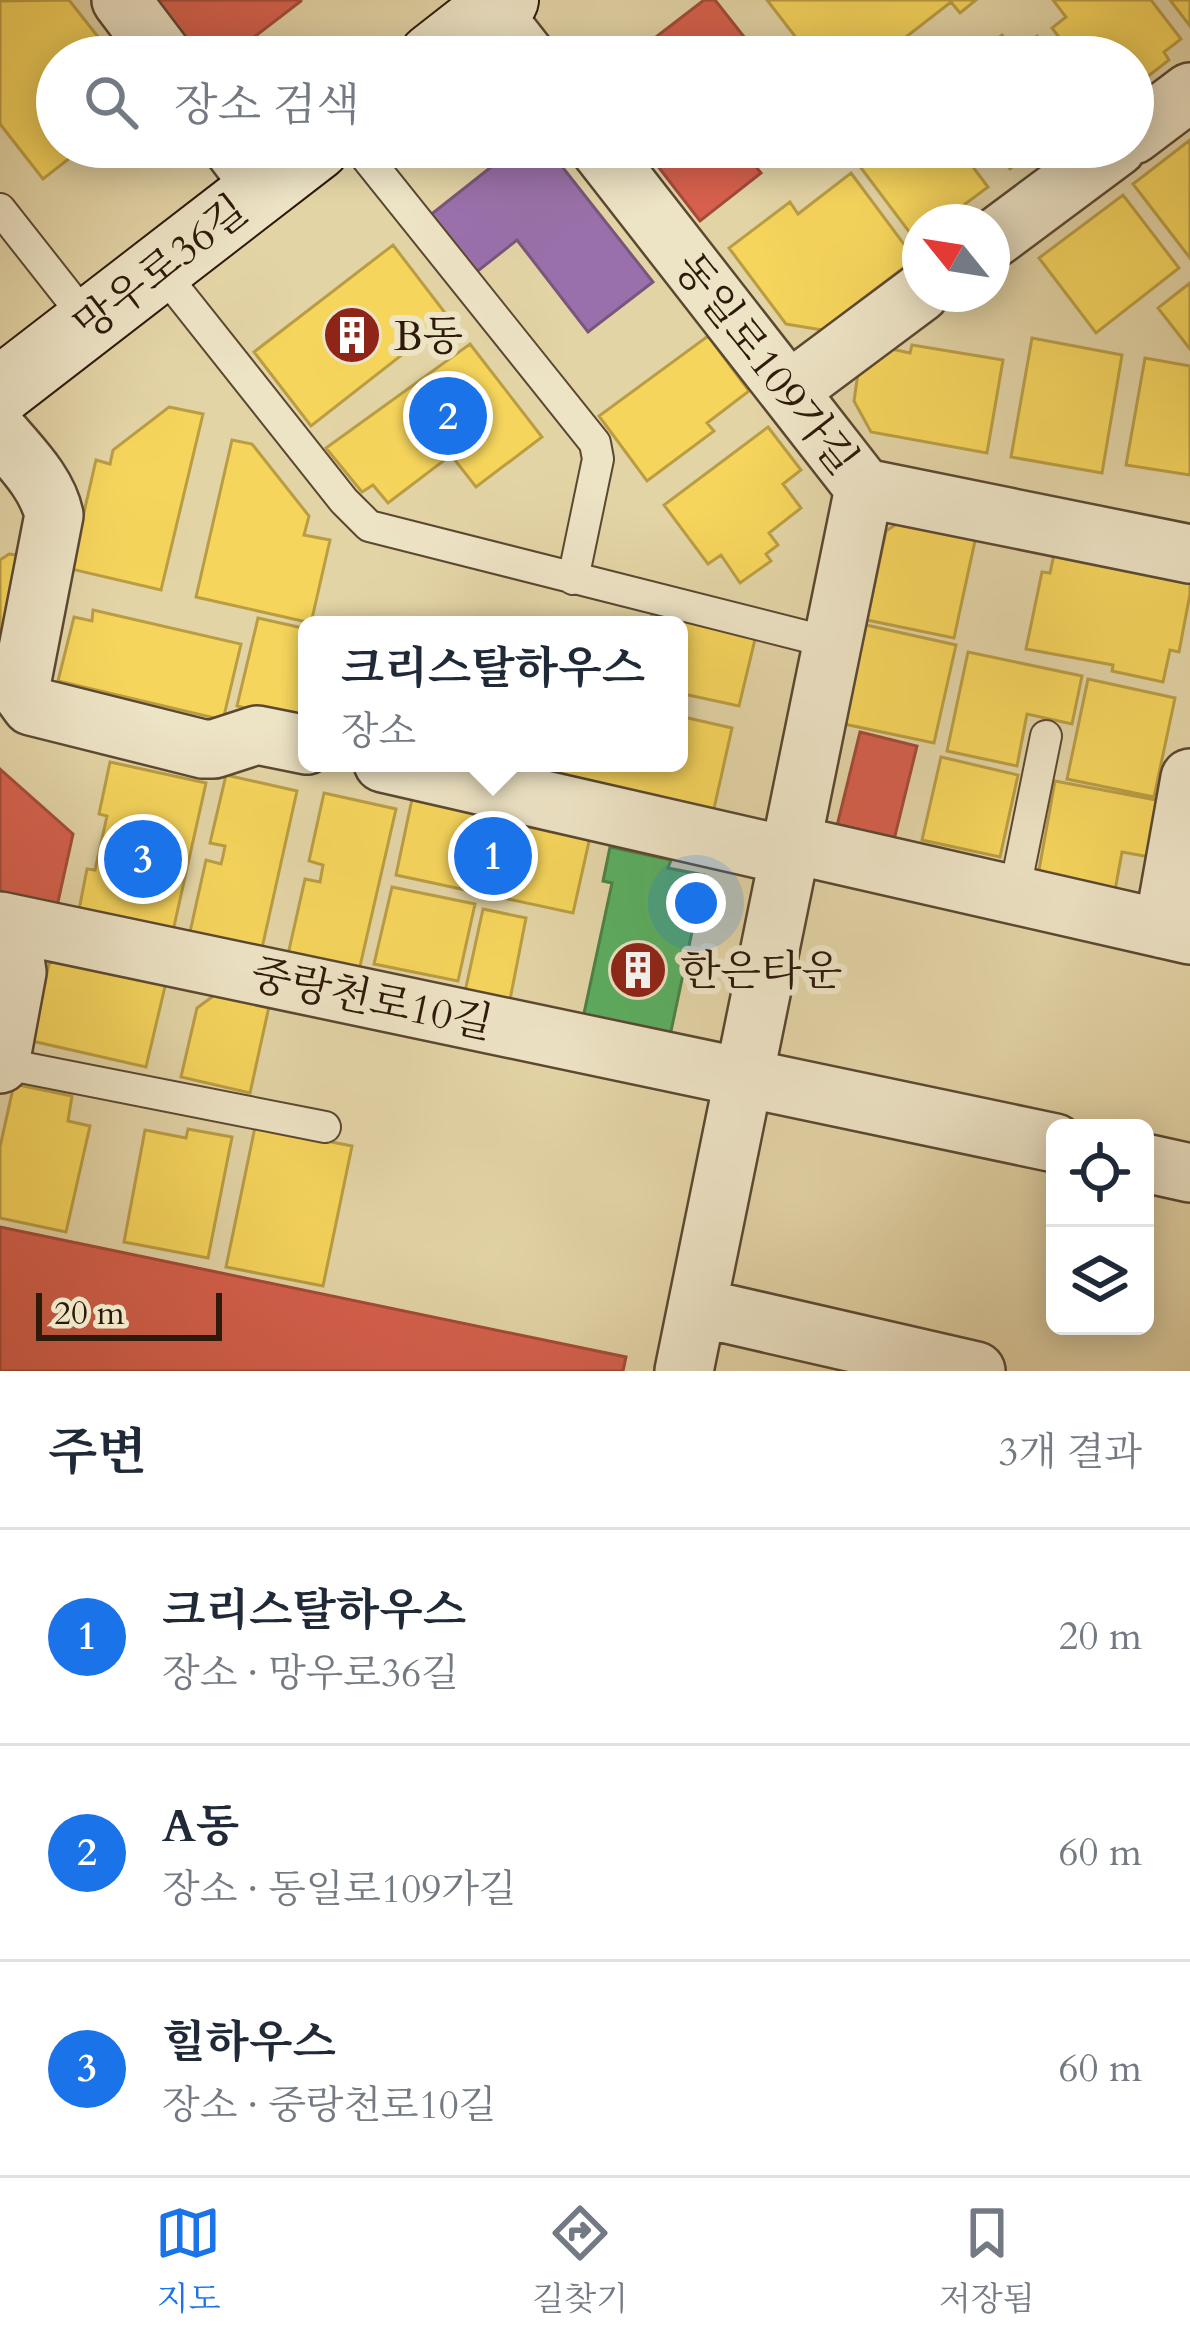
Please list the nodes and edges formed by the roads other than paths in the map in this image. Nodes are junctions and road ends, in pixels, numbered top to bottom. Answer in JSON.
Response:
{"nodes":[{"id":1,"x":122,"y":0,"type":"edge"},
{"id":2,"x":508,"y":23,"type":"edge"},
{"id":3,"x":149,"y":36,"type":"edge"},
{"id":4,"x":479,"y":36,"type":"edge"},
{"id":5,"x":1190,"y":92,"type":"edge"},
{"id":6,"x":1154,"y":119,"type":"edge"},
{"id":7,"x":248,"y":168,"type":"edge"},
{"id":8,"x":375,"y":168,"type":"edge"},
{"id":9,"x":615,"y":168,"type":"edge"},
{"id":10,"x":1089,"y":168,"type":"edge"},
{"id":11,"x":0,"y":209,"type":"edge"},
{"id":12,"x":1010,"y":227,"type":"edge"},
{"id":13,"x":159,"y":268,"type":"junction"},
{"id":14,"x":902,"y":306,"type":"edge"},
{"id":15,"x":89,"y":322,"type":"junction"},
{"id":16,"x":790,"y":390,"type":"junction"},
{"id":17,"x":0,"y":391,"type":"edge"},
{"id":18,"x":0,"y":433,"type":"edge"},
{"id":19,"x":864,"y":488,"type":"junction"},
{"id":20,"x":1190,"y":554,"type":"edge"},
{"id":21,"x":573,"y":579,"type":"junction"},
{"id":22,"x":832,"y":643,"type":"junction"},
{"id":23,"x":1046,"y":736,"type":"dead end"},
{"id":24,"x":298,"y":744,"type":"edge"},
{"id":25,"x":425,"y":772,"type":"edge"},
{"id":26,"x":1190,"y":778,"type":"edge"},
{"id":27,"x":790,"y":850,"type":"junction"},
{"id":28,"x":1014,"y":894,"type":"junction"},
{"id":29,"x":0,"y":921,"type":"edge"},
{"id":30,"x":0,"y":930,"type":"edge"},
{"id":31,"x":1177,"y":932,"type":"edge"},
{"id":32,"x":0,"y":1063,"type":"edge"},
{"id":33,"x":744,"y":1075,"type":"junction"},
{"id":34,"x":325,"y":1127,"type":"dead end"},
{"id":35,"x":1046,"y":1141,"type":"edge"},
{"id":36,"x":1154,"y":1165,"type":"edge"},
{"id":37,"x":1190,"y":1173,"type":"edge"},
{"id":38,"x":697,"y":1307,"type":"junction"},
{"id":39,"x":684,"y":1371,"type":"edge"},
{"id":40,"x":976,"y":1371,"type":"edge"}],
"edges":[{"from":1,"to":3,"type":"street"},
{"from":2,"to":4,"type":"street"},
{"from":5,"to":6,"type":"street"},
{"from":7,"to":13,"type":"street","name":"망우로36길"},
{"from":8,"to":21,"type":"lane"},
{"from":9,"to":16,"type":"street","name":"동일로109가길"},
{"from":10,"to":12,"type":"street"},
{"from":11,"to":15,"type":"lane"},
{"from":13,"to":15,"type":"street","name":"망우로36길"},
{"from":13,"to":21,"type":"lane"},
{"from":14,"to":16,"type":"street"},
{"from":15,"to":17,"type":"street","name":"망우로36길"},
{"from":16,"to":19,"type":"street","name":"동일로109가길"},
{"from":18,"to":24,"type":"street"},
{"from":19,"to":20,"type":"street","name":"동일로109가길"},
{"from":19,"to":22,"type":"street"},
{"from":21,"to":22,"type":"lane"},
{"from":22,"to":27,"type":"street"},
{"from":23,"to":28,"type":"lane"},
{"from":25,"to":27,"type":"street"},
{"from":26,"to":31,"type":"street"},
{"from":27,"to":28,"type":"street"},
{"from":27,"to":33,"type":"street"},
{"from":28,"to":31,"type":"street"},
{"from":29,"to":33,"type":"street","name":"중랑천로10길"},
{"from":30,"to":32,"type":"street"},
{"from":32,"to":34,"type":"lane"},
{"from":33,"to":35,"type":"street","name":"중랑천로10길"},
{"from":33,"to":38,"type":"street"},
{"from":36,"to":37,"type":"street"},
{"from":38,"to":39,"type":"street"},
{"from":38,"to":40,"type":"street"}]}
